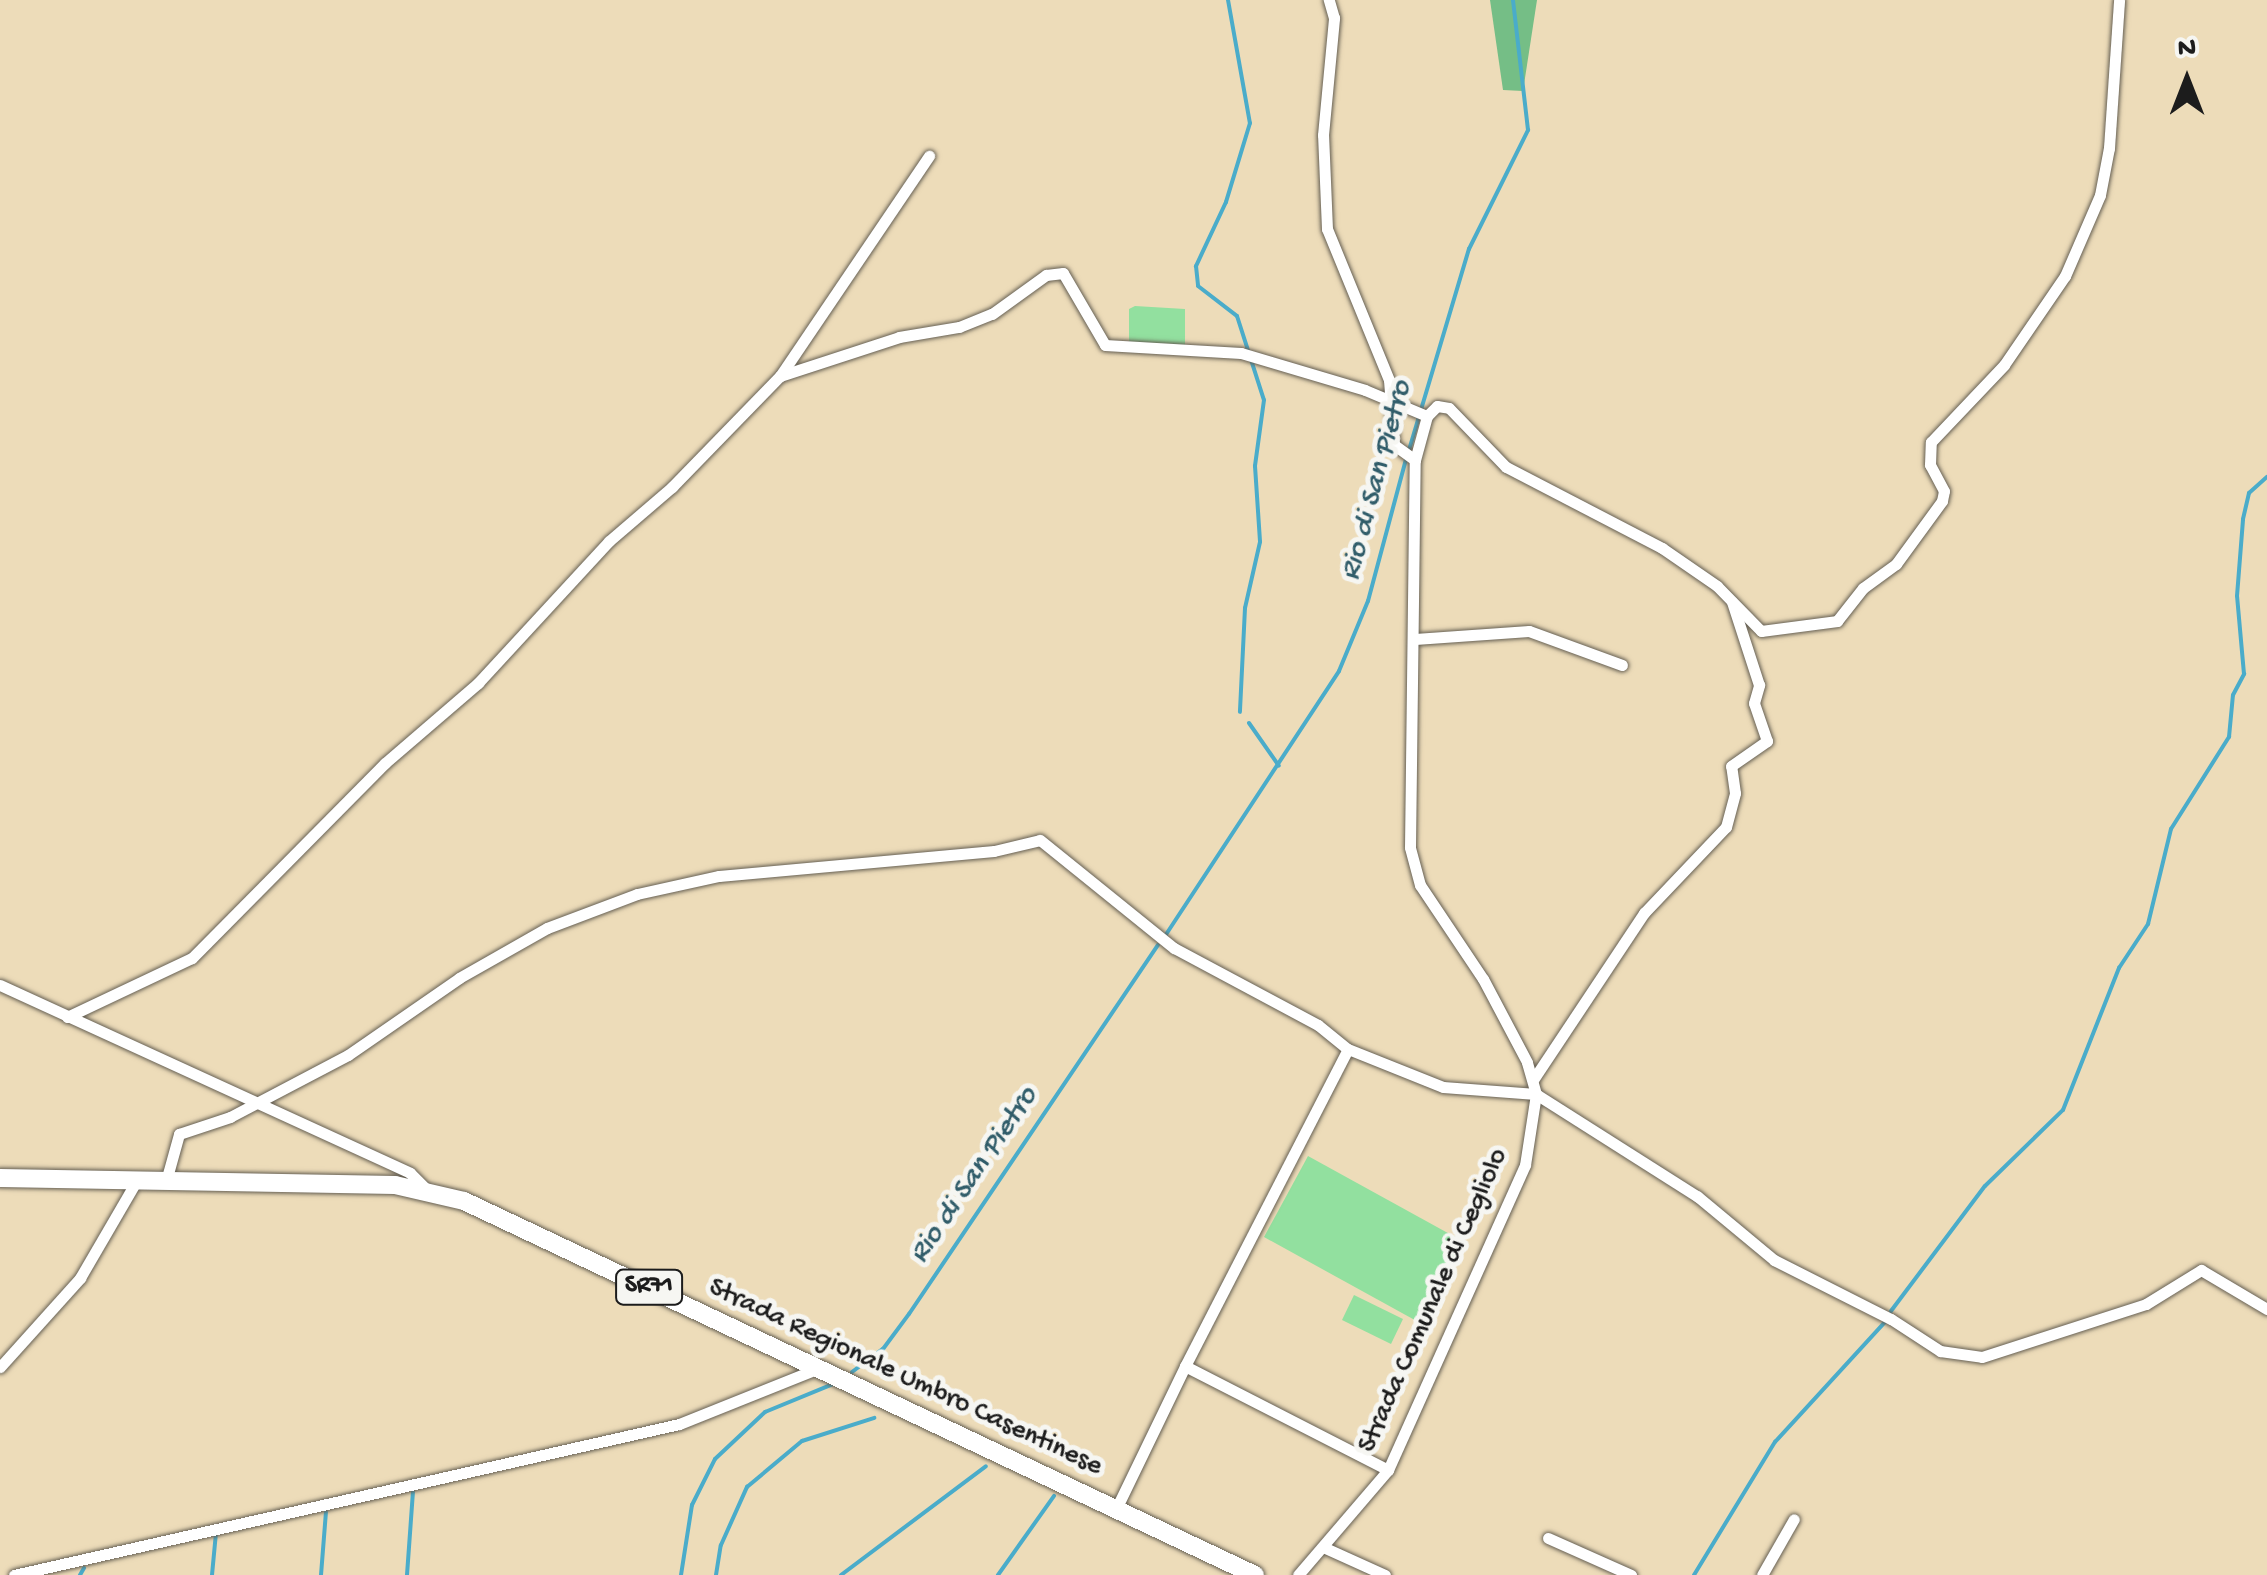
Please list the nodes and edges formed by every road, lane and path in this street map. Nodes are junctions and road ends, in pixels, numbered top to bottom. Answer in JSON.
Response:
{"nodes":[{"id":1,"x":1329,"y":0,"type":"edge"},
{"id":2,"x":2119,"y":0,"type":"edge"},
{"id":3,"x":929,"y":156,"type":"dead end"},
{"id":4,"x":780,"y":376,"type":"junction"},
{"id":5,"x":1391,"y":399,"type":"junction"},
{"id":6,"x":1427,"y":416,"type":"junction"},
{"id":7,"x":1415,"y":460,"type":"junction"},
{"id":8,"x":1732,"y":602,"type":"junction"},
{"id":9,"x":1414,"y":639,"type":"junction"},
{"id":10,"x":1622,"y":665,"type":"dead end"},
{"id":11,"x":0,"y":985,"type":"edge"},
{"id":12,"x":68,"y":1017,"type":"junction"},
{"id":13,"x":1348,"y":1049,"type":"junction"},
{"id":14,"x":1533,"y":1080,"type":"junction"},
{"id":15,"x":1536,"y":1094,"type":"junction"},
{"id":16,"x":257,"y":1104,"type":"junction"},
{"id":17,"x":0,"y":1178,"type":"edge"},
{"id":18,"x":137,"y":1180,"type":"junction"},
{"id":19,"x":166,"y":1181,"type":"junction"},
{"id":20,"x":426,"y":1190,"type":"junction"},
{"id":21,"x":2267,"y":1309,"type":"edge"},
{"id":22,"x":1186,"y":1366,"type":"junction"},
{"id":23,"x":0,"y":1367,"type":"edge"},
{"id":24,"x":818,"y":1368,"type":"junction"},
{"id":25,"x":1388,"y":1470,"type":"junction"},
{"id":26,"x":1116,"y":1509,"type":"junction"},
{"id":27,"x":1794,"y":1519,"type":"dead end"},
{"id":28,"x":1548,"y":1538,"type":"dead end"},
{"id":29,"x":1323,"y":1547,"type":"junction"},
{"id":30,"x":14,"y":1575,"type":"edge"},
{"id":31,"x":1255,"y":1575,"type":"edge"},
{"id":32,"x":1298,"y":1575,"type":"edge"},
{"id":33,"x":1384,"y":1575,"type":"edge"},
{"id":34,"x":1632,"y":1575,"type":"edge"},
{"id":35,"x":1762,"y":1575,"type":"edge"}],
"edges":[{"from":1,"to":5,"type":"street"},
{"from":2,"to":8,"type":"street"},
{"from":3,"to":4,"type":"street"},
{"from":4,"to":5,"type":"street"},
{"from":4,"to":12,"type":"street"},
{"from":5,"to":6,"type":"street"},
{"from":5,"to":7,"type":"street"},
{"from":6,"to":7,"type":"street","name":"Strada Comunale di Cegliolo"},
{"from":6,"to":8,"type":"street"},
{"from":7,"to":9,"type":"street","name":"Strada Comunale di Cegliolo"},
{"from":8,"to":14,"type":"street"},
{"from":9,"to":10,"type":"street"},
{"from":9,"to":14,"type":"street","name":"Strada Comunale di Cegliolo"},
{"from":11,"to":12,"type":"street"},
{"from":12,"to":16,"type":"street"},
{"from":13,"to":15,"type":"street"},
{"from":13,"to":16,"type":"street"},
{"from":13,"to":22,"type":"street"},
{"from":14,"to":15,"type":"street","name":"Strada Comunale di Cegliolo"},
{"from":15,"to":21,"type":"street"},
{"from":15,"to":25,"type":"street","name":"Strada Comunale di Cegliolo"},
{"from":16,"to":19,"type":"street"},
{"from":16,"to":20,"type":"street"},
{"from":17,"to":18,"type":"main road","name":"Strada Regionale Umbro Casentinese","number":"SR71"},
{"from":18,"to":19,"type":"main road","name":"Strada Regionale Umbro Casentinese","number":"SR71"},
{"from":18,"to":23,"type":"street"},
{"from":19,"to":20,"type":"main road","name":"Strada Regionale Umbro Casentinese","number":"SR71"},
{"from":20,"to":24,"type":"main road","name":"Strada Regionale Umbro Casentinese","number":"SR71"},
{"from":22,"to":25,"type":"street"},
{"from":22,"to":26,"type":"street"},
{"from":24,"to":26,"type":"main road","name":"Strada Regionale Umbro Casentinese","number":"SR71"},
{"from":24,"to":30,"type":"street"},
{"from":25,"to":29,"type":"street","name":"Strada Comunale di Cegliolo"},
{"from":26,"to":31,"type":"main road","name":"Strada Regionale Umbro Casentinese","number":"SR71"},
{"from":27,"to":35,"type":"street"},
{"from":28,"to":34,"type":"street"},
{"from":29,"to":32,"type":"street","name":"Strada Comunale di Cegliolo"},
{"from":29,"to":33,"type":"street"}]}
